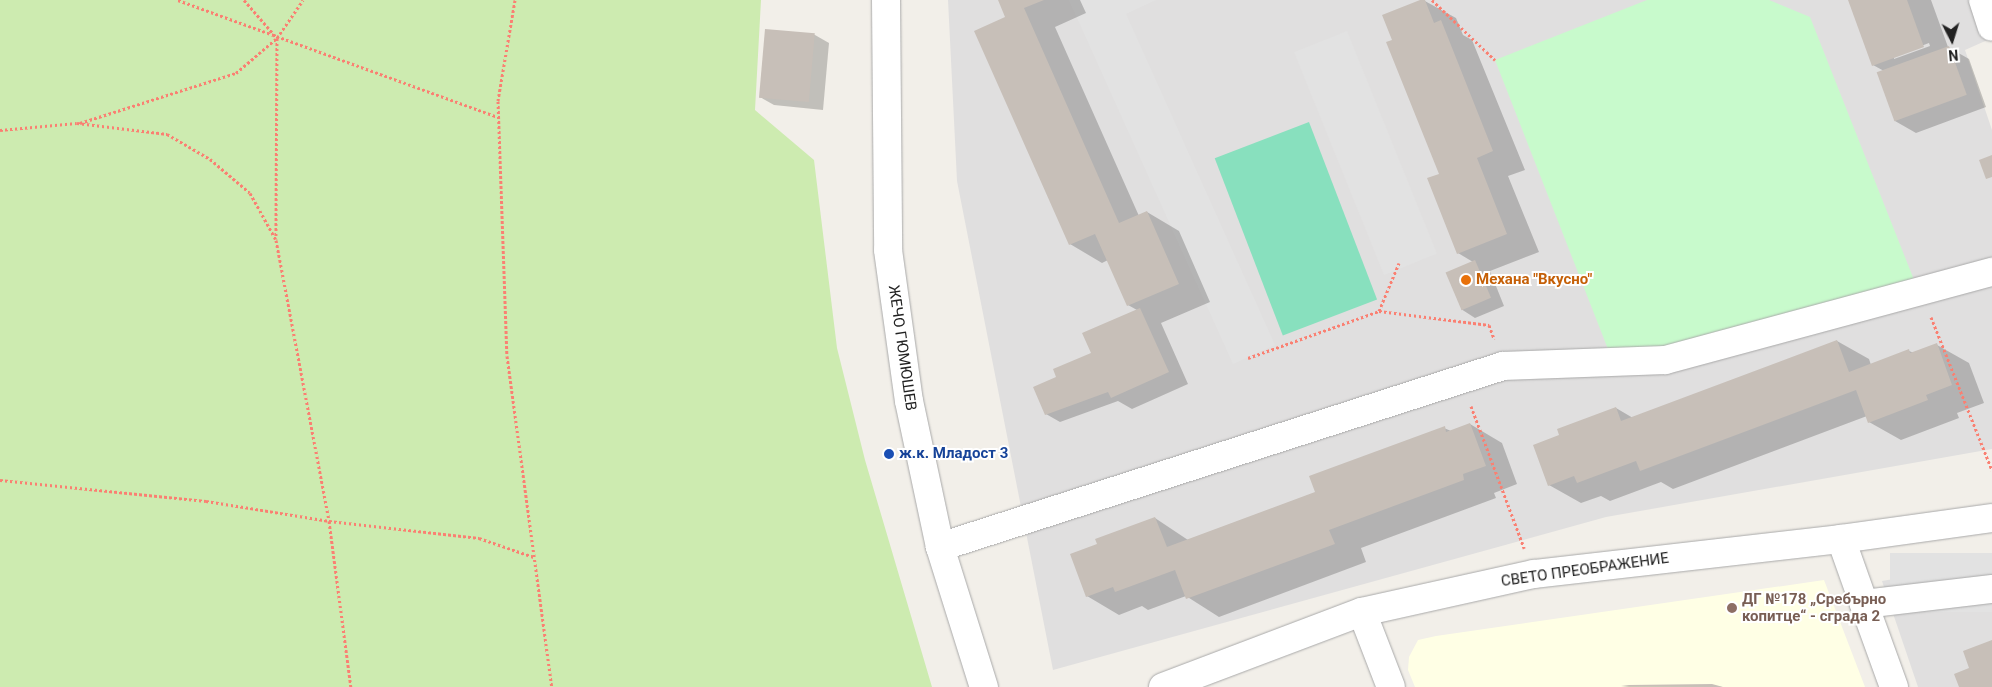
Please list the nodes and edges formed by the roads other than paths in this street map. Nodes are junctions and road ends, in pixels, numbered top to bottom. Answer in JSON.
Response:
{"nodes":[{"id":1,"x":886,"y":0,"type":"edge"},
{"id":2,"x":1982,"y":0,"type":"edge"},
{"id":3,"x":1992,"y":27,"type":"edge"},
{"id":4,"x":1992,"y":272,"type":"edge"},
{"id":5,"x":1992,"y":518,"type":"edge"},
{"id":6,"x":1841,"y":539,"type":"junction"},
{"id":7,"x":940,"y":547,"type":"junction"},
{"id":8,"x":1992,"y":589,"type":"edge"},
{"id":9,"x":1864,"y":604,"type":"junction"},
{"id":10,"x":1362,"y":612,"type":"junction"},
{"id":11,"x":984,"y":687,"type":"edge"},
{"id":12,"x":1163,"y":687,"type":"edge"},
{"id":13,"x":1391,"y":687,"type":"edge"},
{"id":14,"x":1894,"y":687,"type":"edge"}],
"edges":[{"from":1,"to":7,"type":"street","name":"ЖЕЧО ГЮМЮШЕВ"},
{"from":2,"to":3,"type":"street"},
{"from":4,"to":7,"type":"street"},
{"from":5,"to":6,"type":"street","name":"СВЕТО ПРЕОБРАЖЕНИЕ"},
{"from":6,"to":9,"type":"street"},
{"from":6,"to":10,"type":"street","name":"СВЕТО ПРЕОБРАЖЕНИЕ"},
{"from":7,"to":11,"type":"street","name":"ЖЕЧО ГЮМЮШЕВ"},
{"from":8,"to":9,"type":"street"},
{"from":9,"to":14,"type":"street"},
{"from":10,"to":12,"type":"street","name":"СВЕТО ПРЕОБРАЖЕНИЕ"},
{"from":10,"to":13,"type":"street"}]}
